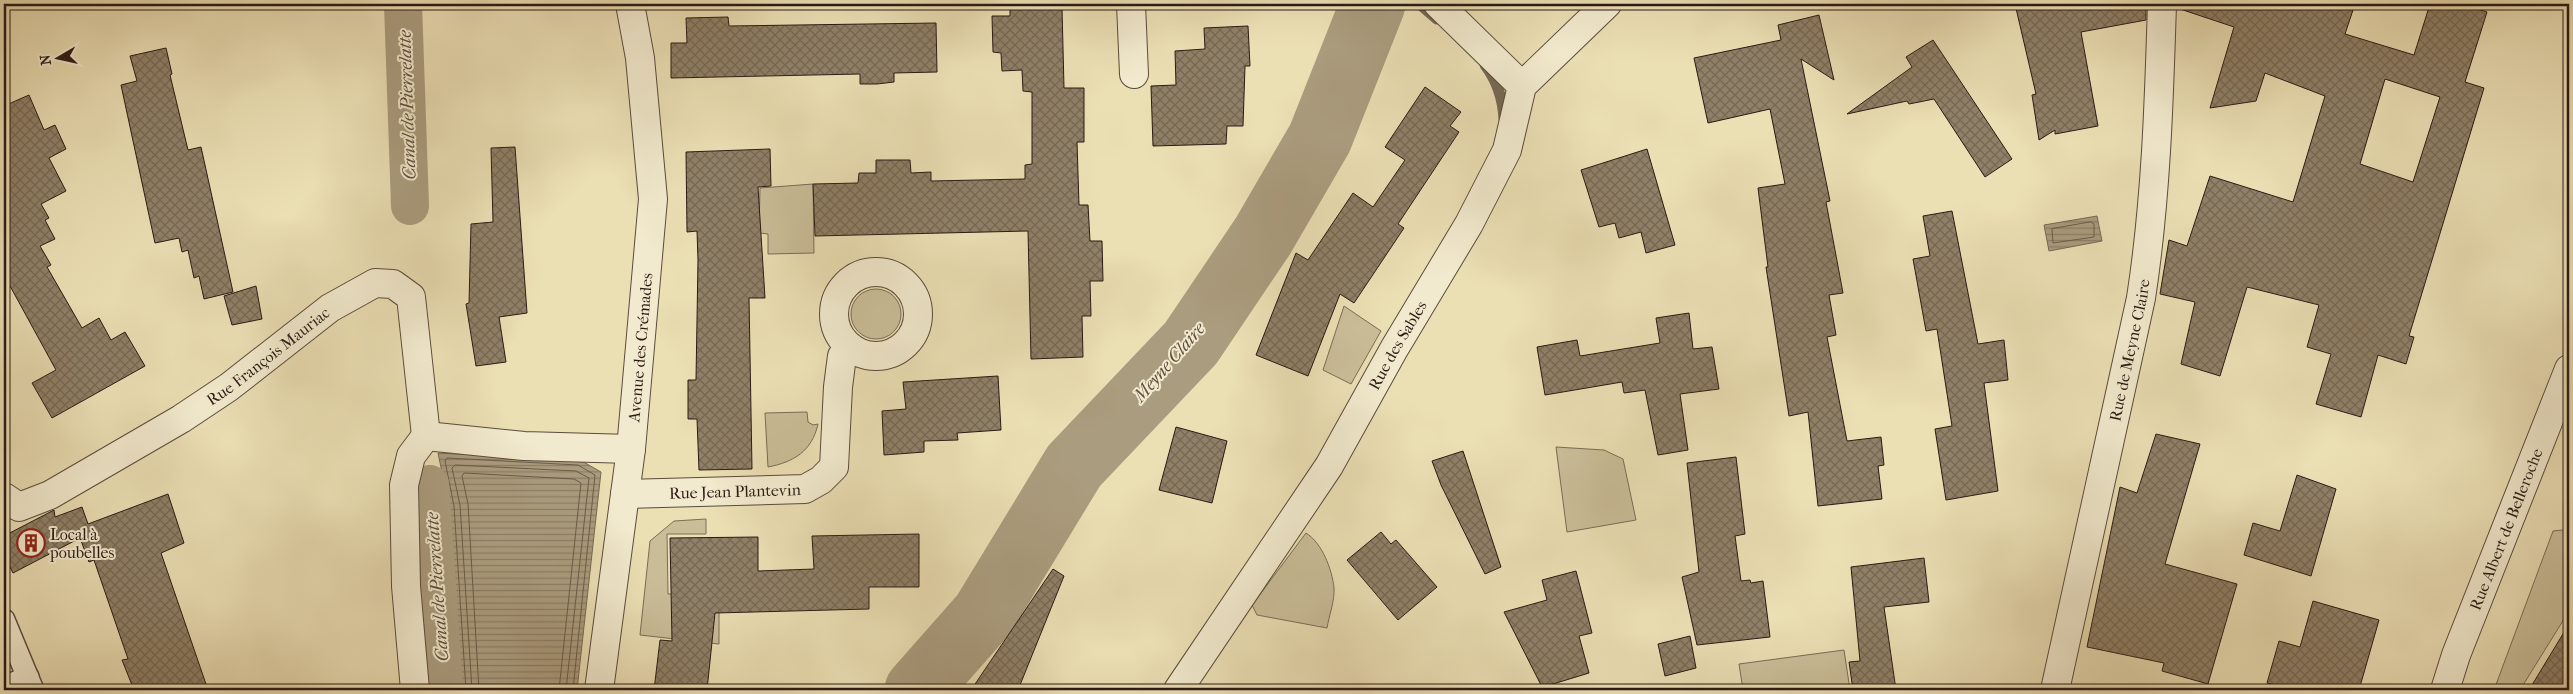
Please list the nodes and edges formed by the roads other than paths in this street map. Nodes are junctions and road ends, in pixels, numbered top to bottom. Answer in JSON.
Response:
{"nodes":[{"id":1,"x":630,"y":4,"type":"edge"},
{"id":2,"x":1131,"y":4,"type":"edge"},
{"id":3,"x":1438,"y":4,"type":"edge"},
{"id":4,"x":1606,"y":4,"type":"edge"},
{"id":5,"x":2162,"y":4,"type":"edge"},
{"id":6,"x":1134,"y":74,"type":"dead end"},
{"id":7,"x":1522,"y":86,"type":"junction"},
{"id":8,"x":850,"y":347,"type":"dead end"},
{"id":9,"x":2569,"y":369,"type":"edge"},
{"id":10,"x":426,"y":436,"type":"junction"},
{"id":11,"x":631,"y":449,"type":"junction"},
{"id":12,"x":625,"y":494,"type":"junction"},
{"id":13,"x":9,"y":507,"type":"edge"},
{"id":14,"x":5,"y":627,"type":"edge"},
{"id":15,"x":30,"y":684,"type":"edge"},
{"id":16,"x":4,"y":687,"type":"edge"},
{"id":17,"x":414,"y":690,"type":"edge"},
{"id":18,"x":599,"y":690,"type":"edge"},
{"id":19,"x":1178,"y":690,"type":"edge"},
{"id":20,"x":2055,"y":690,"type":"edge"},
{"id":21,"x":2445,"y":690,"type":"edge"}],
"edges":[{"from":1,"to":11,"type":"street","name":"Avenue des Crémades"},
{"from":2,"to":6,"type":"street"},
{"from":3,"to":7,"type":"street"},
{"from":4,"to":7,"type":"street"},
{"from":5,"to":20,"type":"street","name":"Rue de Meyne Claire"},
{"from":7,"to":19,"type":"street","name":"Rue des Sables"},
{"from":8,"to":12,"type":"street","name":"Rue Jean Plantevin"},
{"from":9,"to":21,"type":"street","name":"Rue Albert de Belleroche"},
{"from":10,"to":11,"type":"street"},
{"from":10,"to":13,"type":"street","name":"Rue François Mauriac"},
{"from":10,"to":17,"type":"street"},
{"from":11,"to":12,"type":"street","name":"Avenue des Crémades"},
{"from":12,"to":18,"type":"street","name":"Avenue des Crémades"},
{"from":14,"to":15,"type":"lane"},
{"from":15,"to":16,"type":"lane"}]}
